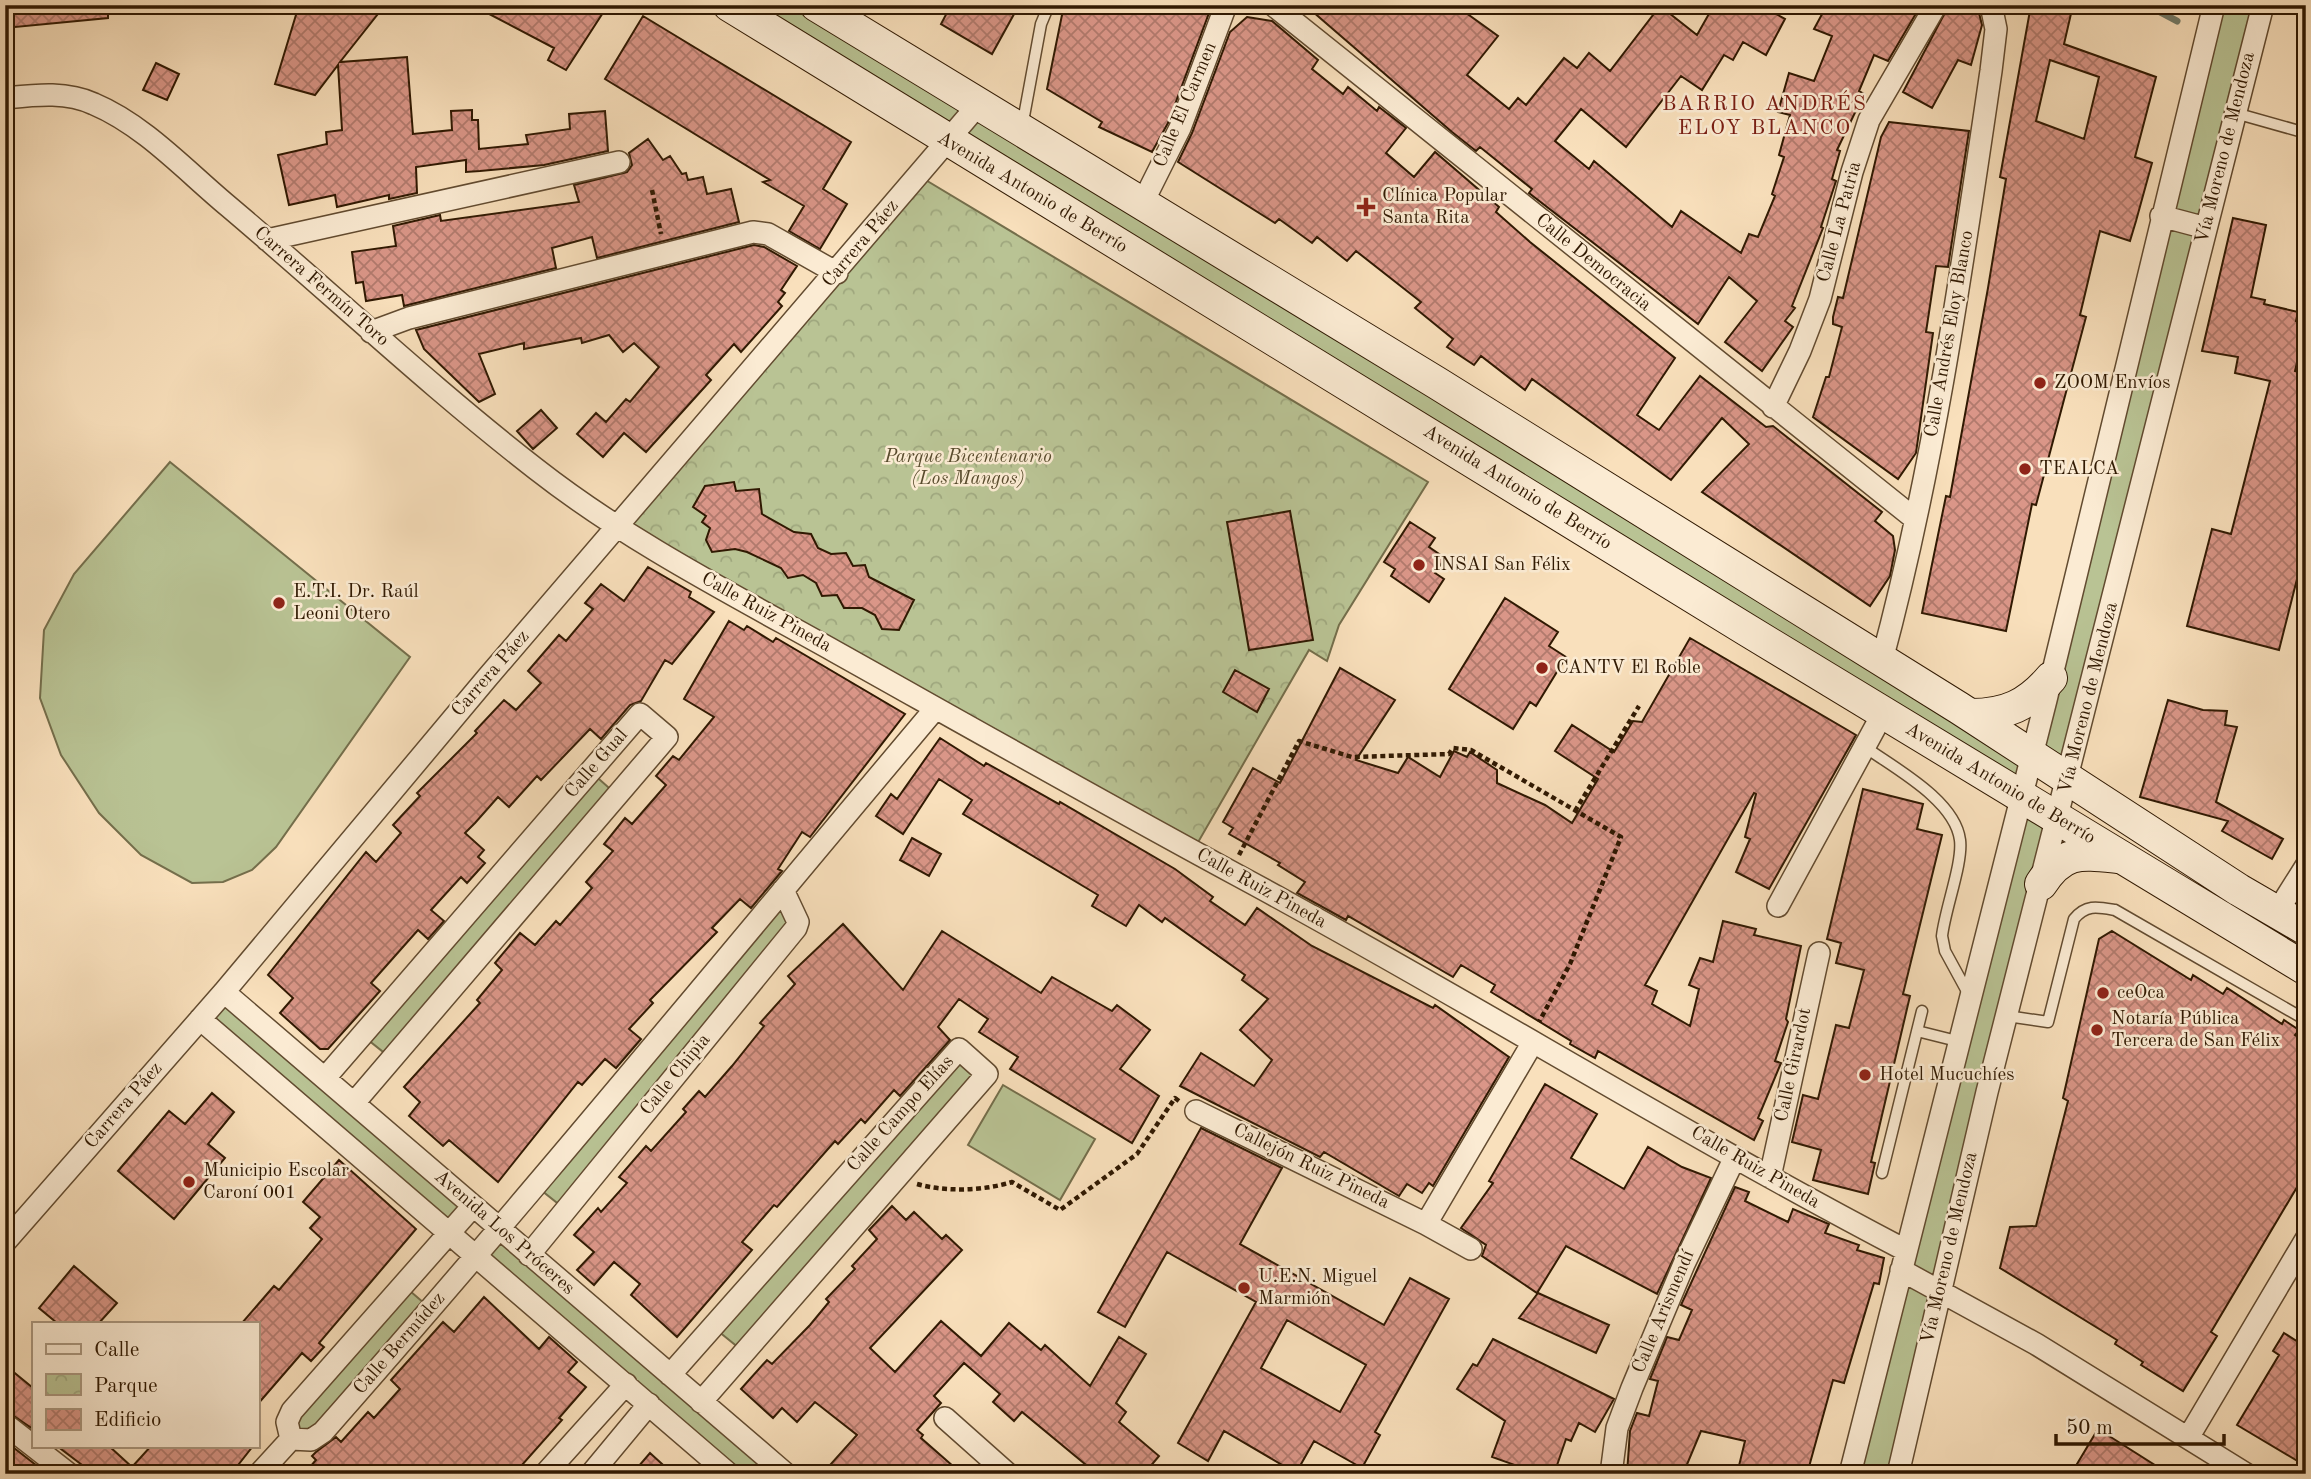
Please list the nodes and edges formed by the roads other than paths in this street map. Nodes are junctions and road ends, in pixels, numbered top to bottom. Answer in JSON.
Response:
{"nodes":[{"id":1,"x":729,"y":5,"type":"edge"},
{"id":2,"x":816,"y":5,"type":"edge"},
{"id":3,"x":1049,"y":5,"type":"edge"},
{"id":4,"x":1226,"y":5,"type":"edge"},
{"id":5,"x":1273,"y":5,"type":"edge"},
{"id":6,"x":1936,"y":5,"type":"edge"},
{"id":7,"x":1991,"y":5,"type":"edge"},
{"id":8,"x":2214,"y":5,"type":"edge"},
{"id":9,"x":2263,"y":5,"type":"edge"},
{"id":10,"x":5,"y":99,"type":"edge"},
{"id":11,"x":978,"y":105,"type":"junction"},
{"id":12,"x":2235,"y":113,"type":"junction"},
{"id":13,"x":1021,"y":130,"type":"junction"},
{"id":14,"x":2306,"y":133,"type":"edge"},
{"id":15,"x":948,"y":141,"type":"junction"},
{"id":16,"x":619,"y":162,"type":"dead end"},
{"id":17,"x":1142,"y":204,"type":"junction"},
{"id":18,"x":2161,"y":216,"type":"junction"},
{"id":19,"x":2206,"y":228,"type":"junction"},
{"id":20,"x":267,"y":240,"type":"junction"},
{"id":21,"x":837,"y":273,"type":"junction"},
{"id":22,"x":371,"y":332,"type":"junction"},
{"id":23,"x":1773,"y":407,"type":"junction"},
{"id":24,"x":1915,"y":519,"type":"junction"},
{"id":25,"x":618,"y":527,"type":"junction"},
{"id":26,"x":1882,"y":660,"type":"junction"},
{"id":27,"x":2051,"y":678,"type":"junction"},
{"id":28,"x":935,"y":709,"type":"junction"},
{"id":29,"x":1883,"y":713,"type":"junction"},
{"id":30,"x":1971,"y":715,"type":"junction"},
{"id":31,"x":1865,"y":747,"type":"junction"},
{"id":32,"x":2032,"y":754,"type":"junction"},
{"id":33,"x":2068,"y":778,"type":"junction"},
{"id":34,"x":2021,"y":796,"type":"junction"},
{"id":35,"x":2058,"y":819,"type":"junction"},
{"id":36,"x":2122,"y":858,"type":"junction"},
{"id":37,"x":2306,"y":866,"type":"edge"},
{"id":38,"x":2041,"y":884,"type":"junction"},
{"id":39,"x":783,"y":890,"type":"junction"},
{"id":40,"x":1778,"y":906,"type":"dead end"},
{"id":41,"x":2277,"y":912,"type":"junction"},
{"id":42,"x":2306,"y":929,"type":"edge"},
{"id":43,"x":1819,"y":953,"type":"dead end"},
{"id":44,"x":2306,"y":969,"type":"edge"},
{"id":45,"x":223,"y":992,"type":"junction"},
{"id":46,"x":1969,"y":995,"type":"junction"},
{"id":47,"x":1922,"y":1011,"type":"dead end"},
{"id":48,"x":2007,"y":1016,"type":"junction"},
{"id":49,"x":200,"y":1019,"type":"junction"},
{"id":50,"x":2306,"y":1020,"type":"edge"},
{"id":51,"x":1917,"y":1031,"type":"junction"},
{"id":52,"x":1536,"y":1032,"type":"junction"},
{"id":53,"x":1957,"y":1041,"type":"junction"},
{"id":54,"x":325,"y":1079,"type":"junction"},
{"id":55,"x":354,"y":1103,"type":"junction"},
{"id":56,"x":1196,"y":1111,"type":"road end"},
{"id":57,"x":1735,"y":1157,"type":"junction"},
{"id":58,"x":1882,"y":1173,"type":"dead end"},
{"id":59,"x":1770,"y":1177,"type":"junction"},
{"id":60,"x":473,"y":1206,"type":"junction"},
{"id":61,"x":1426,"y":1224,"type":"junction"},
{"id":62,"x":500,"y":1229,"type":"junction"},
{"id":63,"x":449,"y":1233,"type":"junction"},
{"id":64,"x":2306,"y":1240,"type":"edge"},
{"id":65,"x":5,"y":1242,"type":"edge"},
{"id":66,"x":1471,"y":1250,"type":"dead end"},
{"id":67,"x":529,"y":1255,"type":"junction"},
{"id":68,"x":477,"y":1256,"type":"junction"},
{"id":69,"x":1903,"y":1260,"type":"junction"},
{"id":70,"x":1939,"y":1289,"type":"junction"},
{"id":71,"x":670,"y":1375,"type":"junction"},
{"id":72,"x":626,"y":1384,"type":"junction"},
{"id":73,"x":701,"y":1402,"type":"junction"},
{"id":74,"x":649,"y":1405,"type":"junction"},
{"id":75,"x":946,"y":1418,"type":"dead end"},
{"id":76,"x":5,"y":1424,"type":"edge"},
{"id":77,"x":2188,"y":1438,"type":"junction"},
{"id":78,"x":291,"y":1439,"type":"junction"},
{"id":79,"x":32,"y":1445,"type":"edge"},
{"id":80,"x":36,"y":1448,"type":"edge"},
{"id":81,"x":69,"y":1474,"type":"edge"},
{"id":82,"x":259,"y":1474,"type":"edge"},
{"id":83,"x":545,"y":1474,"type":"edge"},
{"id":84,"x":591,"y":1474,"type":"edge"},
{"id":85,"x":729,"y":1474,"type":"edge"},
{"id":86,"x":786,"y":1474,"type":"edge"},
{"id":87,"x":1009,"y":1474,"type":"edge"},
{"id":88,"x":1611,"y":1474,"type":"edge"},
{"id":89,"x":1850,"y":1474,"type":"edge"},
{"id":90,"x":1898,"y":1474,"type":"edge"},
{"id":91,"x":2246,"y":1474,"type":"edge"}],
"edges":[{"from":1,"to":15,"type":"street","name":"Avenida Antonio de Berrío"},
{"from":2,"to":11,"type":"street","name":"Avenida Antonio de Berrío"},
{"from":3,"to":13,"type":"lane"},
{"from":4,"to":17,"type":"street","name":"Calle El Carmen"},
{"from":5,"to":23,"type":"street","name":"Calle Democracia"},
{"from":6,"to":23,"type":"street","name":"Calle La Patria"},
{"from":7,"to":24,"type":"street","name":"Calle Andrés Eloy Blanco"},
{"from":8,"to":18,"type":"street"},
{"from":9,"to":12,"type":"street","name":"Vía Moreno de Mendoza"},
{"from":10,"to":20,"type":"street","name":"Carrera Fermín Toro"},
{"from":11,"to":13,"type":"street","name":"Avenida Antonio de Berrío"},
{"from":11,"to":15,"type":"street","name":"Carrera Páez"},
{"from":12,"to":14,"type":"lane"},
{"from":12,"to":19,"type":"street","name":"Vía Moreno de Mendoza"},
{"from":13,"to":17,"type":"street","name":"Avenida Antonio de Berrío"},
{"from":15,"to":21,"type":"street","name":"Carrera Páez"},
{"from":15,"to":29,"type":"street","name":"Avenida Antonio de Berrío"},
{"from":16,"to":20,"type":"street"},
{"from":17,"to":26,"type":"street","name":"Avenida Antonio de Berrío"},
{"from":18,"to":19,"type":"street"},
{"from":18,"to":27,"type":"street"},
{"from":19,"to":33,"type":"street","name":"Vía Moreno de Mendoza"},
{"from":20,"to":22,"type":"street","name":"Carrera Fermín Toro"},
{"from":21,"to":22,"type":"street"},
{"from":21,"to":25,"type":"street","name":"Carrera Páez"},
{"from":22,"to":25,"type":"street","name":"Carrera Fermín Toro"},
{"from":23,"to":24,"type":"street","name":"Calle Democracia"},
{"from":24,"to":26,"type":"street","name":"Calle Andrés Eloy Blanco"},
{"from":25,"to":28,"type":"street","name":"Calle Ruiz Pineda"},
{"from":25,"to":45,"type":"street","name":"Carrera Páez"},
{"from":26,"to":30,"type":"street","name":"Avenida Antonio de Berrío"},
{"from":27,"to":30,"type":"street"},
{"from":27,"to":32,"type":"street"},
{"from":28,"to":39,"type":"street","name":"Calle Chipia"},
{"from":28,"to":52,"type":"street","name":"Calle Ruiz Pineda"},
{"from":29,"to":31,"type":"street"},
{"from":29,"to":34,"type":"street","name":"Avenida Antonio de Berrío"},
{"from":30,"to":32,"type":"street","name":"Avenida Antonio de Berrío"},
{"from":31,"to":40,"type":"street"},
{"from":31,"to":46,"type":"lane"},
{"from":32,"to":33,"type":"street","name":"Avenida Antonio de Berrío"},
{"from":32,"to":34,"type":"street"},
{"from":33,"to":35,"type":"street","name":"Vía Moreno de Mendoza"},
{"from":33,"to":41,"type":"street","name":"Avenida Antonio de Berrío"},
{"from":34,"to":35,"type":"street","name":"Avenida Antonio de Berrío"},
{"from":34,"to":46,"type":"street"},
{"from":35,"to":36,"type":"street","name":"Avenida Antonio de Berrío"},
{"from":35,"to":38,"type":"street","name":"Vía Moreno de Mendoza"},
{"from":36,"to":38,"type":"street"},
{"from":36,"to":44,"type":"street","name":"Avenida Antonio de Berrío"},
{"from":37,"to":41,"type":"street"},
{"from":38,"to":48,"type":"street","name":"Vía Moreno de Mendoza"},
{"from":39,"to":62,"type":"street","name":"Calle Chipia"},
{"from":39,"to":67,"type":"street","name":"Calle Chipia"},
{"from":41,"to":42,"type":"street","name":"Avenida Antonio de Berrío"},
{"from":43,"to":59,"type":"street","name":"Calle Girardot"},
{"from":45,"to":49,"type":"street","name":"Carrera Páez"},
{"from":45,"to":54,"type":"street","name":"Avenida Los Próceres"},
{"from":46,"to":53,"type":"street"},
{"from":47,"to":51,"type":"lane"},
{"from":48,"to":50,"type":"lane"},
{"from":48,"to":70,"type":"street","name":"Vía Moreno de Mendoza"},
{"from":49,"to":63,"type":"street","name":"Avenida Los Próceres"},
{"from":49,"to":65,"type":"street","name":"Carrera Páez"},
{"from":51,"to":53,"type":"lane"},
{"from":51,"to":58,"type":"lane"},
{"from":52,"to":57,"type":"street","name":"Calle Ruiz Pineda"},
{"from":52,"to":61,"type":"street"},
{"from":53,"to":69,"type":"street"},
{"from":54,"to":55,"type":"street","name":"Avenida Los Próceres"},
{"from":54,"to":55,"type":"street","name":"Calle Gual"},
{"from":55,"to":60,"type":"street","name":"Avenida Los Próceres"},
{"from":56,"to":61,"type":"street","name":"Callejón Ruiz Pineda"},
{"from":57,"to":59,"type":"street","name":"Calle Ruiz Pineda"},
{"from":57,"to":88,"type":"street","name":"Calle Arismendí"},
{"from":59,"to":69,"type":"street","name":"Calle Ruiz Pineda"},
{"from":60,"to":62,"type":"street","name":"Avenida Los Próceres"},
{"from":60,"to":63,"type":"street","name":"Calle Bermúdez"},
{"from":61,"to":66,"type":"street","name":"Callejón Ruiz Pineda"},
{"from":62,"to":67,"type":"street","name":"Avenida Los Próceres"},
{"from":62,"to":68,"type":"street","name":"Calle Bermúdez"},
{"from":63,"to":68,"type":"street","name":"Avenida Los Próceres"},
{"from":63,"to":78,"type":"street","name":"Calle Bermúdez"},
{"from":64,"to":77,"type":"street"},
{"from":67,"to":71,"type":"street","name":"Avenida Los Próceres"},
{"from":68,"to":72,"type":"street","name":"Avenida Los Próceres"},
{"from":68,"to":78,"type":"street","name":"Calle Bermúdez"},
{"from":69,"to":70,"type":"street","name":"Calle Ruiz Pineda"},
{"from":69,"to":89,"type":"street"},
{"from":70,"to":77,"type":"street","name":"Calle Ruiz Pineda"},
{"from":70,"to":90,"type":"street","name":"Vía Moreno de Mendoza"},
{"from":71,"to":73,"type":"street","name":"Avenida Los Próceres"},
{"from":71,"to":73,"type":"street","name":"Calle Campo Elías"},
{"from":72,"to":74,"type":"street","name":"Avenida Los Próceres"},
{"from":72,"to":83,"type":"street"},
{"from":73,"to":86,"type":"street","name":"Avenida Los Próceres"},
{"from":74,"to":84,"type":"street"},
{"from":74,"to":85,"type":"street","name":"Avenida Los Próceres"},
{"from":75,"to":87,"type":"street"},
{"from":76,"to":79,"type":"street"},
{"from":77,"to":91,"type":"street","name":"Calle Ruiz Pineda"},
{"from":78,"to":82,"type":"street"},
{"from":80,"to":81,"type":"street"}]}
